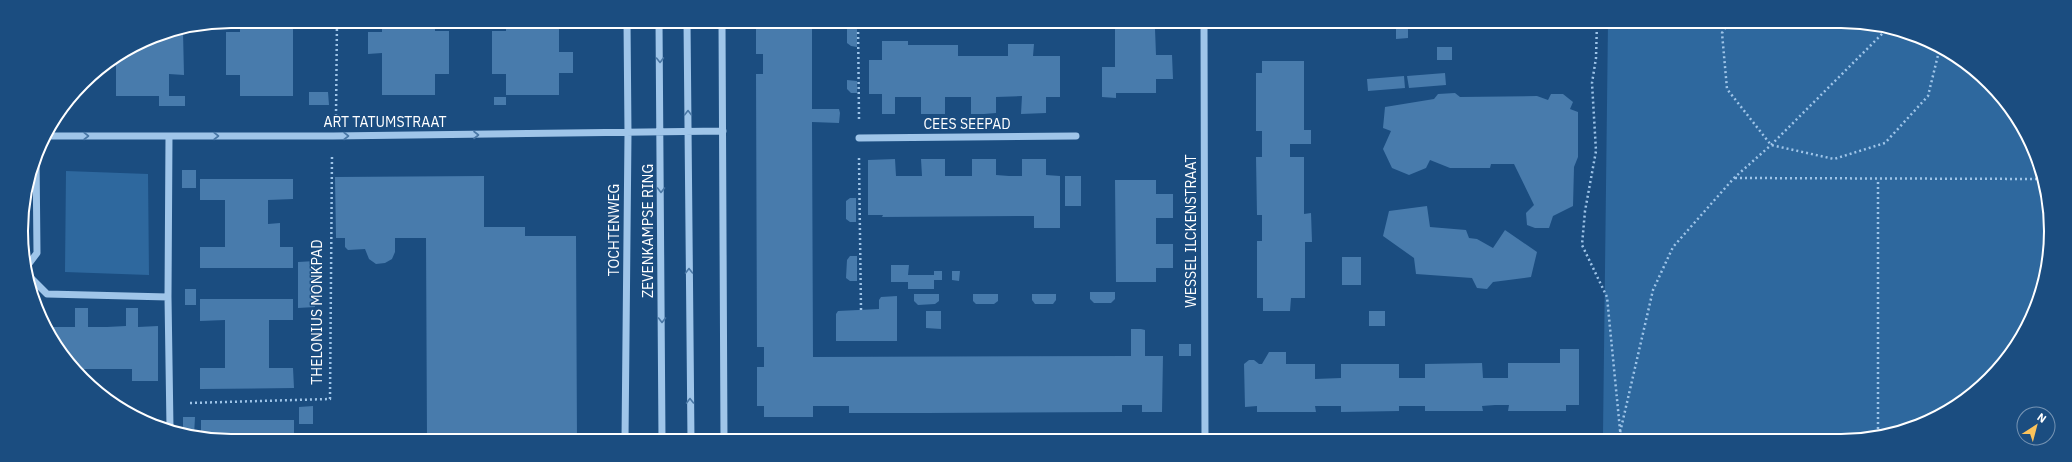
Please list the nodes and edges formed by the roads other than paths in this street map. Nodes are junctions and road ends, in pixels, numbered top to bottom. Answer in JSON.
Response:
{"nodes":[{"id":1,"x":627,"y":28,"type":"edge"},
{"id":2,"x":660,"y":28,"type":"edge"},
{"id":3,"x":687,"y":28,"type":"edge"},
{"id":4,"x":722,"y":28,"type":"edge"},
{"id":5,"x":1204,"y":28,"type":"edge"},
{"id":6,"x":723,"y":131,"type":"junction"},
{"id":7,"x":688,"y":132,"type":"junction"},
{"id":8,"x":661,"y":133,"type":"junction"},
{"id":9,"x":628,"y":134,"type":"junction"},
{"id":10,"x":52,"y":136,"type":"edge"},
{"id":11,"x":169,"y":136,"type":"junction"},
{"id":12,"x":1076,"y":136,"type":"dead end"},
{"id":13,"x":859,"y":138,"type":"road end"},
{"id":14,"x":36,"y":174,"type":"edge"},
{"id":15,"x":31,"y":262,"type":"edge"},
{"id":16,"x":34,"y":281,"type":"edge"},
{"id":17,"x":168,"y":297,"type":"junction"},
{"id":18,"x":170,"y":424,"type":"edge"},
{"id":19,"x":625,"y":434,"type":"edge"},
{"id":20,"x":662,"y":434,"type":"edge"},
{"id":21,"x":691,"y":434,"type":"edge"},
{"id":22,"x":724,"y":434,"type":"edge"},
{"id":23,"x":1205,"y":434,"type":"edge"}],
"edges":[{"from":1,"to":9,"type":"street","name":"TOCHTENWEG"},
{"from":2,"to":8,"type":"street","name":"ZEVENKAMPSE RING","one_way":true},
{"from":7,"to":3,"type":"street","one_way":true},
{"from":4,"to":6,"type":"street"},
{"from":5,"to":23,"type":"street","name":"WESSEL ILCKENSTRAAT"},
{"from":6,"to":7,"type":"street","name":"ART TATUMSTRAAT"},
{"from":6,"to":22,"type":"street"},
{"from":7,"to":8,"type":"street","name":"ART TATUMSTRAAT"},
{"from":21,"to":7,"type":"street","one_way":true},
{"from":8,"to":9,"type":"street","name":"ART TATUMSTRAAT"},
{"from":8,"to":20,"type":"street","name":"ZEVENKAMPSE RING","one_way":true},
{"from":11,"to":9,"type":"street","name":"ART TATUMSTRAAT","one_way":true},
{"from":9,"to":19,"type":"street","name":"TOCHTENWEG"},
{"from":10,"to":11,"type":"street","name":"ART TATUMSTRAAT","one_way":true},
{"from":11,"to":17,"type":"street"},
{"from":12,"to":13,"type":"street","name":"CEES SEEPAD"},
{"from":14,"to":15,"type":"street"},
{"from":16,"to":17,"type":"street"},
{"from":17,"to":18,"type":"street"}]}
